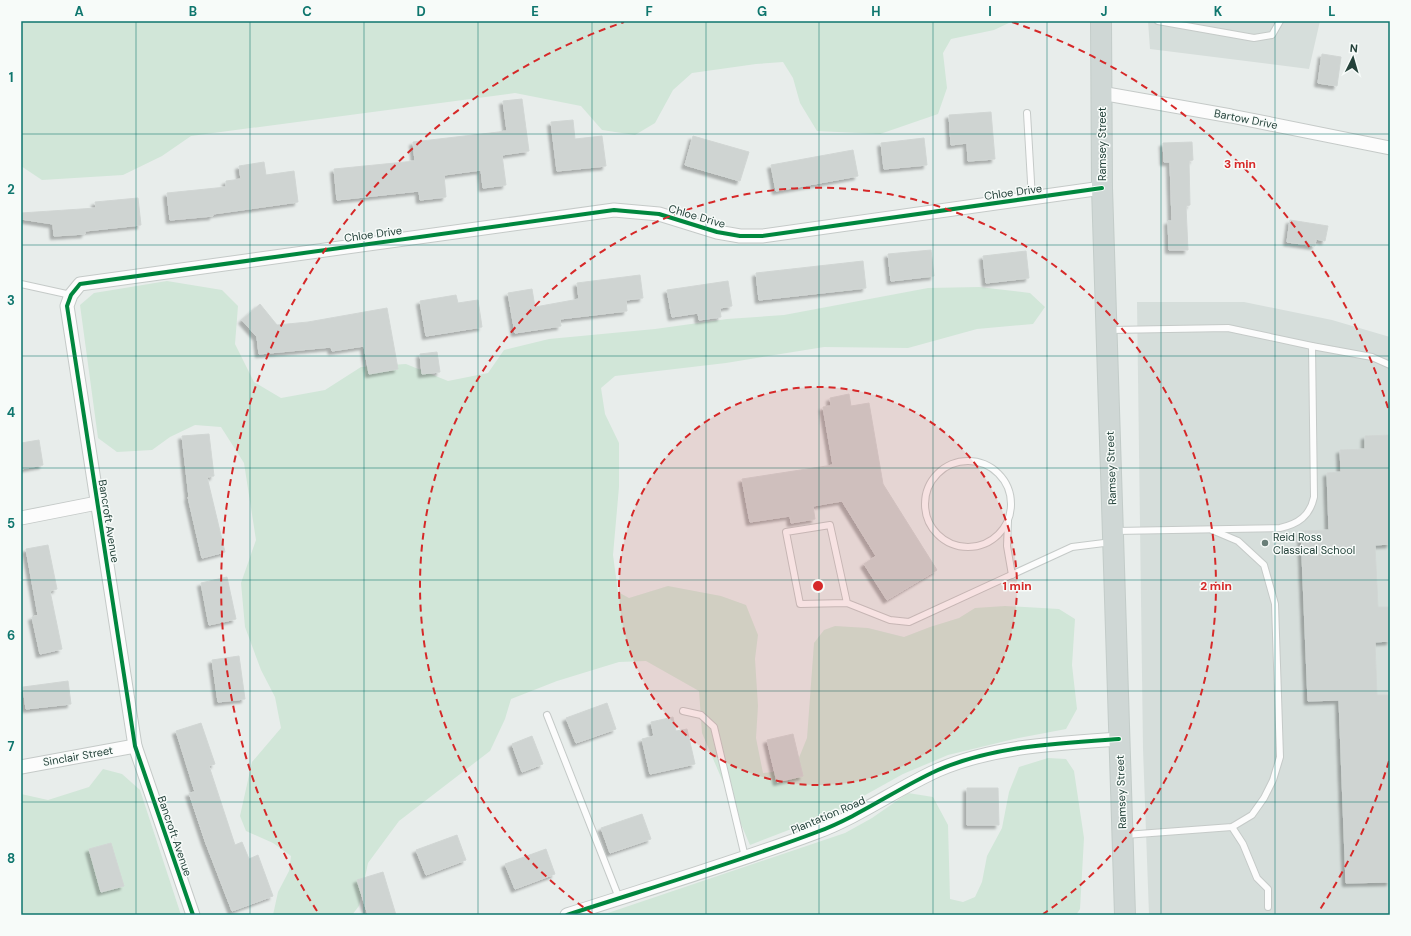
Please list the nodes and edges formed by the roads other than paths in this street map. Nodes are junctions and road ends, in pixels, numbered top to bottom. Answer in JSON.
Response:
{"nodes":[{"id":1,"x":1101,"y":21,"type":"edge"},
{"id":2,"x":1158,"y":21,"type":"edge"},
{"id":3,"x":1280,"y":21,"type":"edge"},
{"id":4,"x":1101,"y":92,"type":"junction"},
{"id":5,"x":1027,"y":113,"type":"dead end"},
{"id":6,"x":1390,"y":148,"type":"edge"},
{"id":7,"x":1102,"y":188,"type":"junction"},
{"id":8,"x":1032,"y":199,"type":"junction"},
{"id":9,"x":21,"y":284,"type":"edge"},
{"id":10,"x":72,"y":295,"type":"junction"},
{"id":11,"x":1106,"y":330,"type":"junction"},
{"id":12,"x":1312,"y":346,"type":"junction"},
{"id":13,"x":1390,"y":365,"type":"edge"},
{"id":14,"x":97,"y":503,"type":"junction"},
{"id":15,"x":21,"y":518,"type":"edge"},
{"id":16,"x":1008,"y":519,"type":"junction"},
{"id":17,"x":1209,"y":529,"type":"junction"},
{"id":18,"x":1113,"y":536,"type":"junction"},
{"id":19,"x":1012,"y":575,"type":"junction"},
{"id":20,"x":847,"y":603,"type":"junction"},
{"id":21,"x":683,"y":711,"type":"dead end"},
{"id":22,"x":547,"y":715,"type":"dead end"},
{"id":23,"x":1119,"y":739,"type":"junction"},
{"id":24,"x":135,"y":746,"type":"junction"},
{"id":25,"x":21,"y":766,"type":"edge"},
{"id":26,"x":1232,"y":827,"type":"junction"},
{"id":27,"x":1122,"y":835,"type":"junction"},
{"id":28,"x":745,"y":857,"type":"junction"},
{"id":29,"x":619,"y":898,"type":"junction"},
{"id":30,"x":1268,"y":907,"type":"dead end"},
{"id":31,"x":193,"y":915,"type":"edge"},
{"id":32,"x":567,"y":915,"type":"edge"},
{"id":33,"x":1125,"y":915,"type":"edge"}],
"edges":[{"from":1,"to":4,"type":"main road","name":"Ramsey Street"},
{"from":2,"to":3,"type":"lane"},
{"from":4,"to":6,"type":"street","name":"Bartow Drive"},
{"from":4,"to":7,"type":"main road","name":"Ramsey Street"},
{"from":5,"to":8,"type":"lane"},
{"from":7,"to":8,"type":"street","name":"Chloe Drive"},
{"from":7,"to":11,"type":"main road","name":"Ramsey Street"},
{"from":8,"to":10,"type":"street","name":"Chloe Drive"},
{"from":9,"to":10,"type":"lane"},
{"from":10,"to":14,"type":"street","name":"Bancroft Avenue"},
{"from":11,"to":12,"type":"lane"},
{"from":11,"to":18,"type":"main road","name":"Ramsey Street"},
{"from":12,"to":13,"type":"lane"},
{"from":12,"to":17,"type":"lane"},
{"from":14,"to":15,"type":"street"},
{"from":14,"to":24,"type":"street","name":"Bancroft Avenue"},
{"from":16,"to":16,"type":"lane"},
{"from":16,"to":19,"type":"lane"},
{"from":17,"to":18,"type":"lane"},
{"from":17,"to":26,"type":"lane"},
{"from":18,"to":19,"type":"lane"},
{"from":18,"to":23,"type":"main road","name":"Ramsey Street"},
{"from":19,"to":20,"type":"lane"},
{"from":20,"to":20,"type":"lane"},
{"from":21,"to":28,"type":"lane"},
{"from":22,"to":29,"type":"lane"},
{"from":23,"to":27,"type":"main road","name":"Ramsey Street"},
{"from":23,"to":28,"type":"street","name":"Plantation Road"},
{"from":24,"to":25,"type":"street","name":"Sinclair Street"},
{"from":24,"to":31,"type":"street","name":"Bancroft Avenue"},
{"from":26,"to":27,"type":"lane"},
{"from":26,"to":30,"type":"lane"},
{"from":27,"to":33,"type":"main road","name":"Ramsey Street"},
{"from":28,"to":29,"type":"street","name":"Plantation Road"},
{"from":29,"to":32,"type":"street","name":"Plantation Road"}]}
